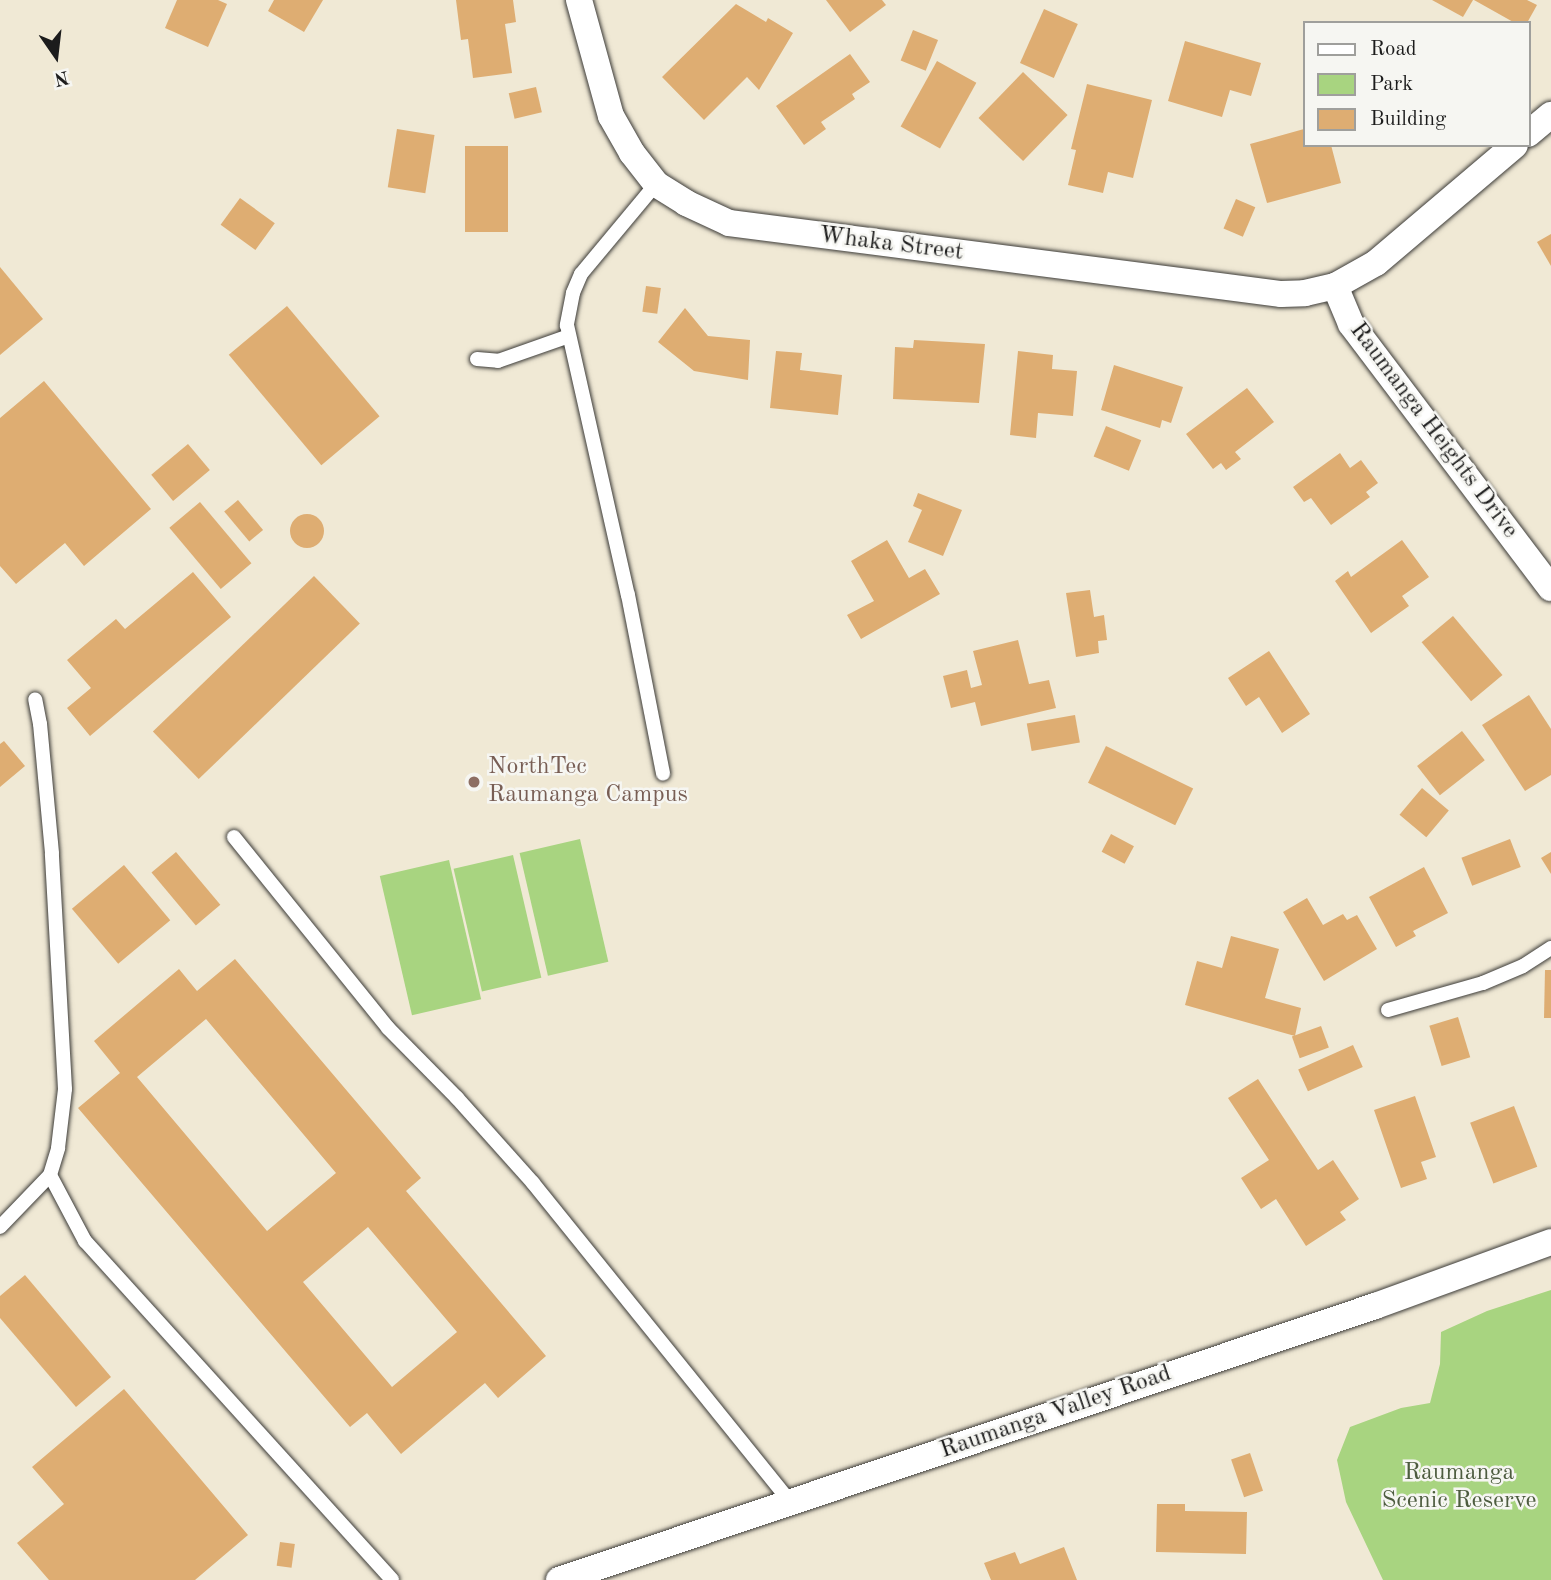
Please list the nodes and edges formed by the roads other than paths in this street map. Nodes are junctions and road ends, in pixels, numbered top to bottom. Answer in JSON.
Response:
{"nodes":[{"id":1,"x":579,"y":0,"type":"edge"},
{"id":2,"x":1551,"y":115,"type":"edge"},
{"id":3,"x":1530,"y":132,"type":"edge"},
{"id":4,"x":1513,"y":147,"type":"edge"},
{"id":5,"x":656,"y":184,"type":"junction"},
{"id":6,"x":1335,"y":286,"type":"junction"},
{"id":7,"x":569,"y":336,"type":"junction"},
{"id":8,"x":477,"y":359,"type":"dead end"},
{"id":9,"x":1551,"y":587,"type":"edge"},
{"id":10,"x":35,"y":699,"type":"dead end"},
{"id":11,"x":663,"y":775,"type":"dead end"},
{"id":12,"x":234,"y":837,"type":"dead end"},
{"id":13,"x":1551,"y":948,"type":"edge"},
{"id":14,"x":1388,"y":1010,"type":"dead end"},
{"id":15,"x":50,"y":1175,"type":"junction"},
{"id":16,"x":0,"y":1227,"type":"edge"},
{"id":17,"x":1551,"y":1242,"type":"edge"},
{"id":18,"x":791,"y":1503,"type":"junction"},
{"id":19,"x":392,"y":1580,"type":"edge"},
{"id":20,"x":559,"y":1580,"type":"edge"}],
"edges":[{"from":1,"to":5,"type":"street","name":"Whaka Street"},
{"from":2,"to":3,"type":"street"},
{"from":4,"to":6,"type":"street"},
{"from":5,"to":6,"type":"street","name":"Whaka Street"},
{"from":5,"to":7,"type":"lane"},
{"from":6,"to":9,"type":"street","name":"Raumanga Heights Drive"},
{"from":7,"to":8,"type":"lane"},
{"from":7,"to":11,"type":"lane"},
{"from":10,"to":15,"type":"lane"},
{"from":12,"to":18,"type":"lane"},
{"from":13,"to":14,"type":"lane"},
{"from":15,"to":16,"type":"lane"},
{"from":15,"to":19,"type":"lane"},
{"from":17,"to":18,"type":"street","name":"Raumanga Valley Road"},
{"from":18,"to":20,"type":"street","name":"Raumanga Valley Road"}]}
